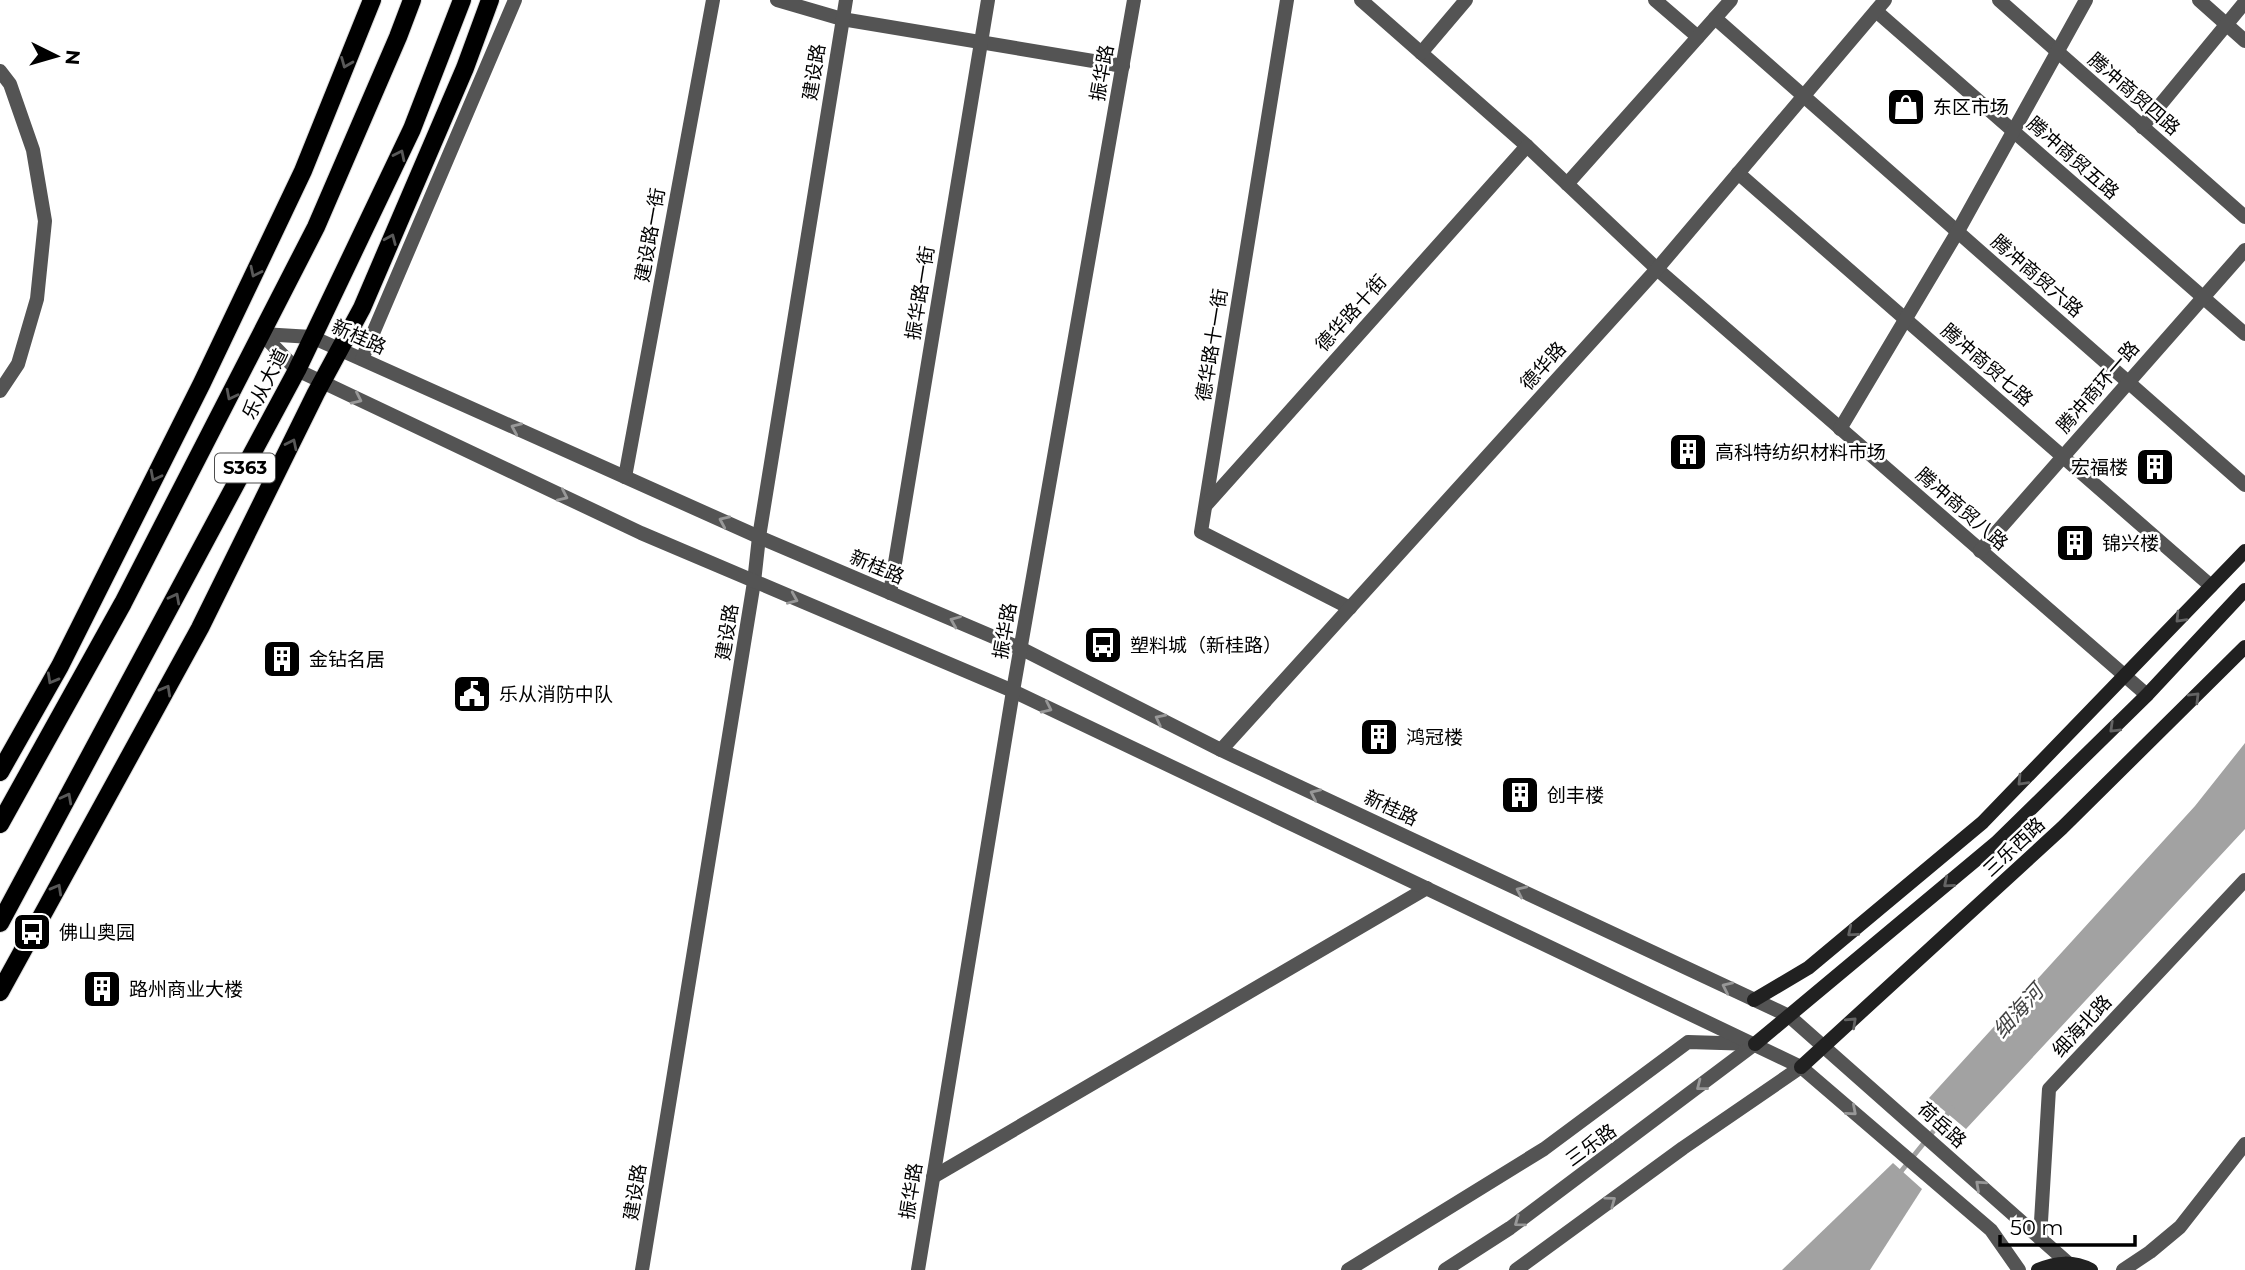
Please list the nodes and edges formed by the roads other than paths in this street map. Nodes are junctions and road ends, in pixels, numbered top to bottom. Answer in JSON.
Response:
{"nodes":[{"id":1,"x":372,"y":0,"type":"edge"},
{"id":2,"x":412,"y":0,"type":"edge"},
{"id":3,"x":462,"y":0,"type":"edge"},
{"id":4,"x":490,"y":0,"type":"edge"},
{"id":5,"x":515,"y":0,"type":"edge"},
{"id":6,"x":712,"y":0,"type":"edge"},
{"id":7,"x":778,"y":0,"type":"edge"},
{"id":8,"x":846,"y":0,"type":"edge"},
{"id":9,"x":988,"y":0,"type":"edge"},
{"id":10,"x":1134,"y":0,"type":"edge"},
{"id":11,"x":1287,"y":0,"type":"edge"},
{"id":12,"x":1361,"y":0,"type":"edge"},
{"id":13,"x":1466,"y":0,"type":"edge"},
{"id":14,"x":1655,"y":0,"type":"edge"},
{"id":15,"x":1731,"y":0,"type":"edge"},
{"id":16,"x":1999,"y":0,"type":"edge"},
{"id":17,"x":2086,"y":0,"type":"edge"},
{"id":18,"x":2199,"y":0,"type":"edge"},
{"id":19,"x":2245,"y":2,"type":"edge"},
{"id":20,"x":1881,"y":5,"type":"edge"},
{"id":21,"x":1715,"y":18,"type":"junction"},
{"id":22,"x":842,"y":19,"type":"junction"},
{"id":23,"x":2227,"y":24,"type":"junction"},
{"id":24,"x":1698,"y":37,"type":"junction"},
{"id":25,"x":2245,"y":41,"type":"edge"},
{"id":26,"x":981,"y":42,"type":"junction"},
{"id":27,"x":2057,"y":52,"type":"junction"},
{"id":28,"x":1421,"y":53,"type":"junction"},
{"id":29,"x":1123,"y":66,"type":"junction"},
{"id":30,"x":0,"y":71,"type":"edge"},
{"id":31,"x":1804,"y":95,"type":"junction"},
{"id":32,"x":2142,"y":127,"type":"junction"},
{"id":33,"x":2013,"y":131,"type":"junction"},
{"id":34,"x":1527,"y":146,"type":"junction"},
{"id":35,"x":1738,"y":173,"type":"junction"},
{"id":36,"x":1567,"y":184,"type":"junction"},
{"id":37,"x":2245,"y":217,"type":"edge"},
{"id":38,"x":1958,"y":231,"type":"junction"},
{"id":39,"x":2245,"y":250,"type":"edge"},
{"id":40,"x":1657,"y":269,"type":"junction"},
{"id":41,"x":2203,"y":298,"type":"junction"},
{"id":42,"x":1906,"y":319,"type":"junction"},
{"id":43,"x":262,"y":334,"type":"junction"},
{"id":44,"x":2245,"y":334,"type":"edge"},
{"id":45,"x":312,"y":337,"type":"junction"},
{"id":46,"x":340,"y":349,"type":"junction"},
{"id":47,"x":362,"y":359,"type":"junction"},
{"id":48,"x":297,"y":370,"type":"junction"},
{"id":49,"x":322,"y":382,"type":"junction"},
{"id":50,"x":2129,"y":382,"type":"junction"},
{"id":51,"x":0,"y":391,"type":"edge"},
{"id":52,"x":1840,"y":429,"type":"junction"},
{"id":53,"x":2063,"y":457,"type":"junction"},
{"id":54,"x":625,"y":477,"type":"junction"},
{"id":55,"x":2245,"y":485,"type":"edge"},
{"id":56,"x":1205,"y":506,"type":"junction"},
{"id":57,"x":759,"y":537,"type":"junction"},
{"id":58,"x":1980,"y":551,"type":"junction"},
{"id":59,"x":2245,"y":551,"type":"edge"},
{"id":60,"x":754,"y":582,"type":"junction"},
{"id":61,"x":2211,"y":586,"type":"junction"},
{"id":62,"x":2245,"y":590,"type":"edge"},
{"id":63,"x":890,"y":593,"type":"junction"},
{"id":64,"x":1350,"y":608,"type":"junction"},
{"id":65,"x":2245,"y":647,"type":"edge"},
{"id":66,"x":1022,"y":649,"type":"junction"},
{"id":67,"x":2124,"y":676,"type":"junction"},
{"id":68,"x":1013,"y":691,"type":"junction"},
{"id":69,"x":2147,"y":695,"type":"junction"},
{"id":70,"x":1221,"y":750,"type":"junction"},
{"id":71,"x":1,"y":769,"type":"edge"},
{"id":72,"x":24,"y":780,"type":"junction"},
{"id":73,"x":7,"y":796,"type":"edge"},
{"id":74,"x":0,"y":824,"type":"edge"},
{"id":75,"x":2245,"y":880,"type":"edge"},
{"id":76,"x":1427,"y":888,"type":"junction"},
{"id":77,"x":0,"y":923,"type":"edge"},
{"id":78,"x":0,"y":992,"type":"edge"},
{"id":79,"x":1754,"y":1000,"type":"junction"},
{"id":80,"x":1789,"y":1016,"type":"junction"},
{"id":81,"x":1755,"y":1044,"type":"junction"},
{"id":82,"x":1825,"y":1046,"type":"junction"},
{"id":83,"x":1801,"y":1067,"type":"junction"},
{"id":84,"x":2245,"y":1144,"type":"edge"},
{"id":85,"x":933,"y":1177,"type":"junction"},
{"id":86,"x":2040,"y":1238,"type":"junction"},
{"id":87,"x":2068,"y":1263,"type":"junction"},
{"id":88,"x":642,"y":1270,"type":"edge"},
{"id":89,"x":918,"y":1270,"type":"edge"},
{"id":90,"x":1348,"y":1270,"type":"edge"},
{"id":91,"x":1445,"y":1270,"type":"edge"},
{"id":92,"x":1516,"y":1270,"type":"edge"},
{"id":93,"x":2019,"y":1270,"type":"edge"},
{"id":94,"x":2038,"y":1270,"type":"edge"},
{"id":95,"x":2091,"y":1270,"type":"edge"},
{"id":96,"x":2123,"y":1270,"type":"edge"}],
"edges":[{"from":1,"to":71,"type":"main road","one_way":true},
{"from":2,"to":43,"type":"main road","name":"乐从大道","number":"S363"},
{"from":45,"to":3,"type":"main road","name":"乐从大道","number":"S363","one_way":true},
{"from":46,"to":4,"type":"main road","one_way":true},
{"from":5,"to":47,"type":"street"},
{"from":6,"to":54,"type":"street","name":"建设路一街"},
{"from":7,"to":22,"type":"street"},
{"from":8,"to":22,"type":"street","name":"建设路"},
{"from":9,"to":26,"type":"street","name":"振华路一街"},
{"from":10,"to":29,"type":"street","name":"振华路"},
{"from":11,"to":56,"type":"street","name":"德华路十一街"},
{"from":12,"to":28,"type":"street","name":"腾冲商贸八路"},
{"from":13,"to":28,"type":"street"},
{"from":14,"to":24,"type":"street"},
{"from":15,"to":21,"type":"street"},
{"from":16,"to":27,"type":"street","name":"腾冲商贸四路"},
{"from":17,"to":27,"type":"street"},
{"from":18,"to":23,"type":"street"},
{"from":19,"to":23,"type":"street"},
{"from":20,"to":31,"type":"street","name":"德华路"},
{"from":20,"to":33,"type":"street","name":"腾冲商贸五路"},
{"from":21,"to":24,"type":"street"},
{"from":21,"to":31,"type":"street","name":"腾冲商贸六路"},
{"from":22,"to":26,"type":"street"},
{"from":22,"to":57,"type":"street","name":"建设路"},
{"from":23,"to":25,"type":"street"},
{"from":23,"to":32,"type":"street"},
{"from":24,"to":36,"type":"street"},
{"from":26,"to":29,"type":"street"},
{"from":26,"to":63,"type":"street","name":"振华路一街"},
{"from":27,"to":32,"type":"street","name":"腾冲商贸四路"},
{"from":27,"to":33,"type":"street"},
{"from":28,"to":34,"type":"street","name":"腾冲商贸八路"},
{"from":29,"to":66,"type":"street","name":"振华路"},
{"from":30,"to":51,"type":"street"},
{"from":31,"to":35,"type":"street","name":"德华路"},
{"from":31,"to":38,"type":"street","name":"腾冲商贸六路"},
{"from":32,"to":37,"type":"street","name":"腾冲商贸四路"},
{"from":33,"to":38,"type":"street"},
{"from":33,"to":41,"type":"street","name":"腾冲商贸五路"},
{"from":34,"to":36,"type":"street","name":"腾冲商贸八路"},
{"from":34,"to":56,"type":"street","name":"德华路十街"},
{"from":35,"to":40,"type":"street","name":"德华路"},
{"from":35,"to":42,"type":"street","name":"腾冲商贸七路"},
{"from":36,"to":40,"type":"street","name":"腾冲商贸八路"},
{"from":38,"to":42,"type":"street"},
{"from":38,"to":50,"type":"street","name":"腾冲商贸六路"},
{"from":39,"to":41,"type":"street","name":"腾冲商环一路"},
{"from":40,"to":52,"type":"street","name":"腾冲商贸八路"},
{"from":40,"to":64,"type":"street","name":"德华路"},
{"from":41,"to":44,"type":"street","name":"腾冲商贸五路"},
{"from":41,"to":50,"type":"street","name":"腾冲商环一路"},
{"from":42,"to":52,"type":"street"},
{"from":42,"to":53,"type":"street","name":"腾冲商贸七路"},
{"from":43,"to":45,"type":"street","name":"新桂路"},
{"from":43,"to":48,"type":"street"},
{"from":43,"to":72,"type":"main road","name":"乐从大道","number":"S363","one_way":true},
{"from":45,"to":46,"type":"street","name":"新桂路"},
{"from":45,"to":48,"type":"main road","name":"乐从大道","number":"S363"},
{"from":46,"to":47,"type":"street","name":"新桂路"},
{"from":46,"to":49,"type":"main road"},
{"from":54,"to":47,"type":"street","name":"新桂路","one_way":true},
{"from":48,"to":49,"type":"street"},
{"from":77,"to":48,"type":"main road","name":"乐从大道","number":"S363","one_way":true},
{"from":49,"to":60,"type":"street","one_way":true},
{"from":78,"to":49,"type":"main road","one_way":true},
{"from":50,"to":53,"type":"street","name":"腾冲商环一路"},
{"from":50,"to":55,"type":"street","name":"腾冲商贸六路"},
{"from":52,"to":58,"type":"street","name":"腾冲商贸八路"},
{"from":53,"to":58,"type":"street","name":"腾冲商环一路"},
{"from":53,"to":61,"type":"street","name":"腾冲商贸七路"},
{"from":57,"to":54,"type":"street","name":"新桂路","one_way":true},
{"from":56,"to":64,"type":"street","name":"德华路十一街"},
{"from":57,"to":60,"type":"street","name":"建设路"},
{"from":57,"to":63,"type":"street","name":"新桂路"},
{"from":58,"to":67,"type":"street","name":"腾冲商贸八路"},
{"from":59,"to":61,"type":"main road"},
{"from":60,"to":68,"type":"street","one_way":true},
{"from":60,"to":88,"type":"street","name":"建设路"},
{"from":61,"to":67,"type":"main road","one_way":true},
{"from":62,"to":69,"type":"main road"},
{"from":66,"to":63,"type":"street","name":"新桂路","one_way":true},
{"from":64,"to":70,"type":"street","name":"德华路"},
{"from":82,"to":65,"type":"main road","name":"三乐西路","one_way":true},
{"from":66,"to":68,"type":"street","name":"振华路"},
{"from":70,"to":66,"type":"street","name":"新桂路","one_way":true},
{"from":67,"to":69,"type":"street","name":"腾冲商贸八路"},
{"from":67,"to":79,"type":"main road","one_way":true},
{"from":68,"to":76,"type":"street","one_way":true},
{"from":68,"to":85,"type":"street","name":"振华路"},
{"from":69,"to":80,"type":"main road","one_way":true},
{"from":79,"to":70,"type":"street","name":"新桂路","one_way":true},
{"from":71,"to":72,"type":"street"},
{"from":72,"to":73,"type":"main road","name":"乐从大道","number":"S363"},
{"from":73,"to":74,"type":"main road","name":"乐从大道","number":"S363"},
{"from":75,"to":86,"type":"street","name":"细海北路"},
{"from":76,"to":81,"type":"street"},
{"from":76,"to":85,"type":"street"},
{"from":79,"to":80,"type":"street","name":"新桂路"},
{"from":80,"to":81,"type":"main road"},
{"from":80,"to":82,"type":"street","name":"荷岳路"},
{"from":81,"to":83,"type":"street"},
{"from":81,"to":90,"type":"street"},
{"from":81,"to":91,"type":"street","name":"三乐路","one_way":true},
{"from":82,"to":83,"type":"main road","name":"三乐西路"},
{"from":86,"to":82,"type":"street","name":"荷岳路","one_way":true},
{"from":92,"to":83,"type":"street","one_way":true},
{"from":83,"to":93,"type":"street","one_way":true},
{"from":84,"to":96,"type":"street"},
{"from":85,"to":89,"type":"street","name":"振华路"},
{"from":86,"to":87,"type":"street","name":"荷岳路"},
{"from":87,"to":94,"type":"main road"},
{"from":87,"to":95,"type":"main road"}]}
